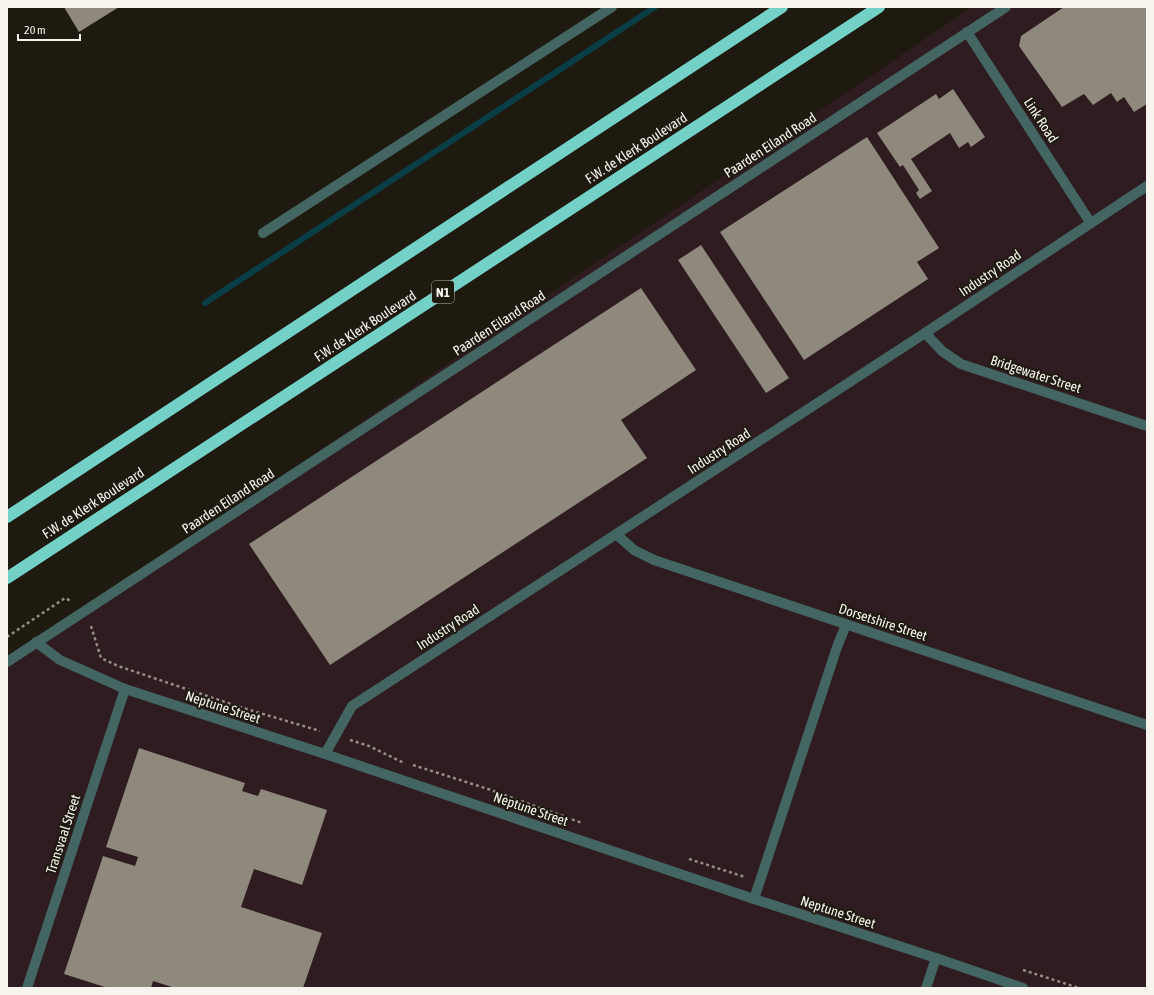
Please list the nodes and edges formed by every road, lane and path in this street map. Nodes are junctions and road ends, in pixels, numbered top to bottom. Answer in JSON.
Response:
{"nodes":[{"id":1,"x":612,"y":7,"type":"edge"},
{"id":2,"x":782,"y":7,"type":"edge"},
{"id":3,"x":879,"y":7,"type":"edge"},
{"id":4,"x":1006,"y":7,"type":"edge"},
{"id":5,"x":967,"y":32,"type":"junction"},
{"id":6,"x":1147,"y":186,"type":"edge"},
{"id":7,"x":1090,"y":222,"type":"junction"},
{"id":8,"x":263,"y":233,"type":"dead end"},
{"id":9,"x":925,"y":333,"type":"junction"},
{"id":10,"x":1147,"y":426,"type":"edge"},
{"id":11,"x":7,"y":516,"type":"edge"},
{"id":12,"x":616,"y":534,"type":"junction"},
{"id":13,"x":7,"y":578,"type":"edge"},
{"id":14,"x":75,"y":603,"type":"dead end"},
{"id":15,"x":90,"y":623,"type":"dead end"},
{"id":16,"x":846,"y":625,"type":"junction"},
{"id":17,"x":7,"y":638,"type":"edge"},
{"id":18,"x":36,"y":642,"type":"junction"},
{"id":19,"x":7,"y":662,"type":"edge"},
{"id":20,"x":126,"y":689,"type":"junction"},
{"id":21,"x":1147,"y":724,"type":"edge"},
{"id":22,"x":335,"y":735,"type":"junction"},
{"id":23,"x":325,"y":754,"type":"junction"},
{"id":24,"x":586,"y":824,"type":"dead end"},
{"id":25,"x":684,"y":857,"type":"dead end"},
{"id":26,"x":759,"y":882,"type":"junction"},
{"id":27,"x":754,"y":899,"type":"junction"},
{"id":28,"x":936,"y":958,"type":"junction"},
{"id":29,"x":1019,"y":968,"type":"dead end"},
{"id":30,"x":27,"y":988,"type":"edge"},
{"id":31,"x":926,"y":988,"type":"edge"},
{"id":32,"x":1023,"y":988,"type":"edge"},
{"id":33,"x":1079,"y":988,"type":"edge"}],
"edges":[{"from":1,"to":8,"type":"street"},
{"from":2,"to":11,"type":"highway"},
{"from":3,"to":13,"type":"highway","name":"F.W. de Klerk Boulevard","number":"N1"},
{"from":4,"to":5,"type":"street","name":"Paarden Eiland Road"},
{"from":5,"to":7,"type":"street","name":"Link Road"},
{"from":5,"to":18,"type":"street","name":"Paarden Eiland Road"},
{"from":6,"to":7,"type":"street","name":"Industry Road"},
{"from":7,"to":9,"type":"street","name":"Industry Road"},
{"from":9,"to":10,"type":"street","name":"Bridgewater Street"},
{"from":9,"to":12,"type":"street","name":"Industry Road"},
{"from":12,"to":16,"type":"street","name":"Dorsetshire Street"},
{"from":12,"to":22,"type":"street","name":"Industry Road"},
{"from":14,"to":17,"type":"path"},
{"from":15,"to":22,"type":"path"},
{"from":16,"to":21,"type":"street","name":"Dorsetshire Street"},
{"from":16,"to":26,"type":"street"},
{"from":18,"to":19,"type":"street","name":"Paarden Eiland Road"},
{"from":18,"to":20,"type":"street","name":"Neptune Street"},
{"from":20,"to":23,"type":"street","name":"Neptune Street"},
{"from":20,"to":30,"type":"street","name":"Transvaal Street"},
{"from":22,"to":23,"type":"street","name":"Industry Road"},
{"from":22,"to":24,"type":"path"},
{"from":23,"to":27,"type":"street","name":"Neptune Street"},
{"from":25,"to":26,"type":"path"},
{"from":26,"to":27,"type":"street"},
{"from":27,"to":28,"type":"street","name":"Neptune Street"},
{"from":28,"to":31,"type":"street"},
{"from":28,"to":32,"type":"street","name":"Neptune Street"},
{"from":29,"to":33,"type":"path"}]}
